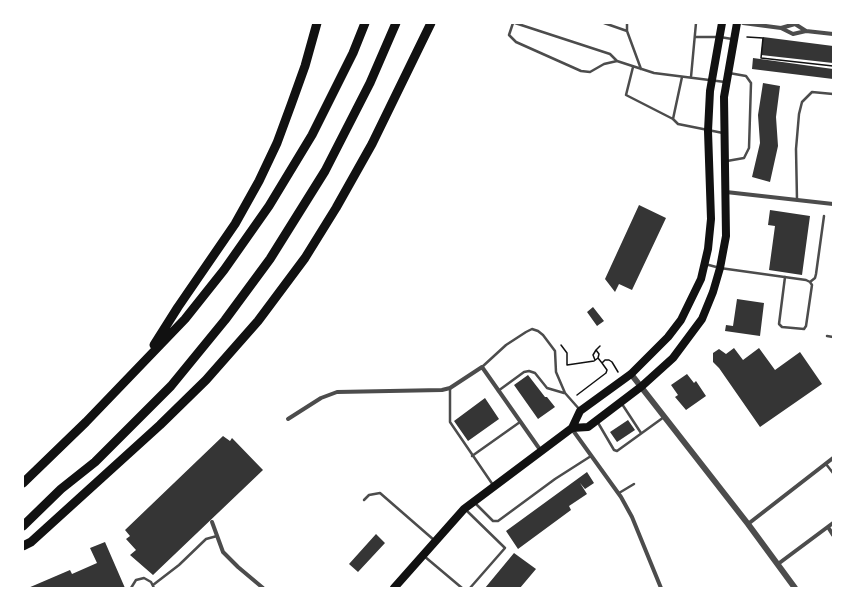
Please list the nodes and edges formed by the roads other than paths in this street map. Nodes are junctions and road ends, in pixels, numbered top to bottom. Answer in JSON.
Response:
{"nodes":[{"id":1,"x":317,"y":23,"type":"edge"},
{"id":2,"x":365,"y":23,"type":"edge"},
{"id":3,"x":396,"y":23,"type":"edge"},
{"id":4,"x":399,"y":23,"type":"edge"},
{"id":5,"x":431,"y":23,"type":"edge"},
{"id":6,"x":514,"y":23,"type":"edge"},
{"id":7,"x":604,"y":23,"type":"edge"},
{"id":8,"x":627,"y":23,"type":"edge"},
{"id":9,"x":696,"y":23,"type":"edge"},
{"id":10,"x":722,"y":23,"type":"edge"},
{"id":11,"x":738,"y":23,"type":"edge"},
{"id":12,"x":743,"y":23,"type":"edge"},
{"id":13,"x":781,"y":28,"type":"junction"},
{"id":14,"x":626,"y":31,"type":"junction"},
{"id":15,"x":806,"y":31,"type":"junction"},
{"id":16,"x":833,"y":34,"type":"edge"},
{"id":17,"x":695,"y":37,"type":"junction"},
{"id":18,"x":720,"y":37,"type":"junction"},
{"id":19,"x":390,"y":39,"type":"junction"},
{"id":20,"x":734,"y":40,"type":"junction"},
{"id":21,"x":617,"y":62,"type":"junction"},
{"id":22,"x":633,"y":67,"type":"junction"},
{"id":23,"x":641,"y":69,"type":"junction"},
{"id":24,"x":728,"y":73,"type":"junction"},
{"id":25,"x":682,"y":77,"type":"junction"},
{"id":26,"x":691,"y":77,"type":"junction"},
{"id":27,"x":711,"y":80,"type":"junction"},
{"id":28,"x":726,"y":82,"type":"junction"},
{"id":29,"x":833,"y":94,"type":"edge"},
{"id":30,"x":673,"y":119,"type":"junction"},
{"id":31,"x":708,"y":131,"type":"junction"},
{"id":32,"x":724,"y":133,"type":"junction"},
{"id":33,"x":725,"y":161,"type":"junction"},
{"id":34,"x":726,"y":192,"type":"junction"},
{"id":35,"x":798,"y":200,"type":"junction"},
{"id":36,"x":833,"y":204,"type":"edge"},
{"id":37,"x":824,"y":216,"type":"dead end"},
{"id":38,"x":704,"y":264,"type":"junction"},
{"id":39,"x":720,"y":268,"type":"junction"},
{"id":40,"x":785,"y":277,"type":"junction"},
{"id":41,"x":810,"y":282,"type":"junction"},
{"id":42,"x":826,"y":336,"type":"dead end"},
{"id":43,"x":833,"y":337,"type":"edge"},
{"id":44,"x":146,"y":358,"type":"junction"},
{"id":45,"x":482,"y":367,"type":"junction"},
{"id":46,"x":631,"y":374,"type":"junction"},
{"id":47,"x":642,"y":386,"type":"junction"},
{"id":48,"x":450,"y":388,"type":"junction"},
{"id":49,"x":498,"y":391,"type":"junction"},
{"id":50,"x":565,"y":394,"type":"junction"},
{"id":51,"x":621,"y":402,"type":"junction"},
{"id":52,"x":580,"y":411,"type":"junction"},
{"id":53,"x":665,"y":416,"type":"junction"},
{"id":54,"x":288,"y":419,"type":"dead end"},
{"id":55,"x":596,"y":420,"type":"junction"},
{"id":56,"x":521,"y":422,"type":"junction"},
{"id":57,"x":572,"y":428,"type":"junction"},
{"id":58,"x":641,"y":433,"type":"junction"},
{"id":59,"x":541,"y":451,"type":"junction"},
{"id":60,"x":472,"y":456,"type":"junction"},
{"id":61,"x":591,"y":456,"type":"junction"},
{"id":62,"x":833,"y":458,"type":"edge"},
{"id":63,"x":826,"y":464,"type":"junction"},
{"id":64,"x":833,"y":473,"type":"edge"},
{"id":65,"x":23,"y":483,"type":"edge"},
{"id":66,"x":634,"y":484,"type":"dead end"},
{"id":67,"x":493,"y":485,"type":"junction"},
{"id":68,"x":618,"y":494,"type":"junction"},
{"id":69,"x":364,"y":500,"type":"dead end"},
{"id":70,"x":473,"y":501,"type":"junction"},
{"id":71,"x":464,"y":509,"type":"junction"},
{"id":72,"x":212,"y":522,"type":"dead end"},
{"id":73,"x":833,"y":523,"type":"edge"},
{"id":74,"x":748,"y":524,"type":"junction"},
{"id":75,"x":23,"y":526,"type":"edge"},
{"id":76,"x":828,"y":527,"type":"junction"},
{"id":77,"x":833,"y":535,"type":"edge"},
{"id":78,"x":217,"y":536,"type":"junction"},
{"id":79,"x":435,"y":540,"type":"junction"},
{"id":80,"x":23,"y":546,"type":"edge"},
{"id":81,"x":422,"y":554,"type":"junction"},
{"id":82,"x":778,"y":564,"type":"junction"},
{"id":83,"x":153,"y":587,"type":"edge"},
{"id":84,"x":131,"y":588,"type":"edge"},
{"id":85,"x":263,"y":588,"type":"edge"},
{"id":86,"x":394,"y":588,"type":"edge"},
{"id":87,"x":462,"y":588,"type":"edge"},
{"id":88,"x":470,"y":588,"type":"edge"},
{"id":89,"x":661,"y":588,"type":"edge"},
{"id":90,"x":795,"y":588,"type":"edge"}],
"edges":[{"from":1,"to":44,"type":"highway"},
{"from":2,"to":44,"type":"highway"},
{"from":3,"to":19,"type":"highway"},
{"from":4,"to":19,"type":"highway"},
{"from":5,"to":80,"type":"highway"},
{"from":6,"to":21,"type":"lane"},
{"from":6,"to":21,"type":"lane"},
{"from":7,"to":14,"type":"lane"},
{"from":8,"to":14,"type":"lane"},
{"from":9,"to":17,"type":"lane"},
{"from":10,"to":18,"type":"main road"},
{"from":11,"to":20,"type":"main road"},
{"from":12,"to":13,"type":"street"},
{"from":13,"to":15,"type":"street"},
{"from":13,"to":15,"type":"street"},
{"from":14,"to":23,"type":"lane"},
{"from":15,"to":16,"type":"street"},
{"from":17,"to":18,"type":"lane"},
{"from":17,"to":26,"type":"lane"},
{"from":18,"to":20,"type":"lane"},
{"from":18,"to":27,"type":"main road"},
{"from":19,"to":75,"type":"highway"},
{"from":20,"to":24,"type":"main road"},
{"from":21,"to":22,"type":"lane"},
{"from":22,"to":23,"type":"lane"},
{"from":22,"to":30,"type":"lane"},
{"from":23,"to":25,"type":"lane"},
{"from":24,"to":28,"type":"main road"},
{"from":24,"to":33,"type":"lane"},
{"from":25,"to":26,"type":"lane"},
{"from":25,"to":30,"type":"lane"},
{"from":26,"to":27,"type":"lane"},
{"from":27,"to":28,"type":"lane"},
{"from":27,"to":31,"type":"main road"},
{"from":28,"to":32,"type":"main road"},
{"from":29,"to":35,"type":"lane"},
{"from":30,"to":31,"type":"lane"},
{"from":31,"to":32,"type":"lane"},
{"from":31,"to":38,"type":"main road"},
{"from":32,"to":33,"type":"main road"},
{"from":33,"to":34,"type":"main road"},
{"from":34,"to":35,"type":"street"},
{"from":34,"to":39,"type":"main road"},
{"from":35,"to":36,"type":"street"},
{"from":37,"to":41,"type":"lane"},
{"from":38,"to":39,"type":"lane"},
{"from":38,"to":46,"type":"main road"},
{"from":39,"to":40,"type":"lane"},
{"from":39,"to":47,"type":"main road"},
{"from":40,"to":41,"type":"lane"},
{"from":40,"to":41,"type":"lane"},
{"from":42,"to":43,"type":"lane"},
{"from":44,"to":65,"type":"highway"},
{"from":45,"to":48,"type":"street"},
{"from":45,"to":49,"type":"street"},
{"from":45,"to":50,"type":"lane"},
{"from":46,"to":47,"type":"street"},
{"from":46,"to":52,"type":"main road"},
{"from":47,"to":51,"type":"main road"},
{"from":47,"to":53,"type":"street"},
{"from":48,"to":54,"type":"street"},
{"from":48,"to":60,"type":"lane"},
{"from":49,"to":50,"type":"lane"},
{"from":49,"to":56,"type":"street"},
{"from":50,"to":52,"type":"lane"},
{"from":51,"to":55,"type":"main road"},
{"from":51,"to":58,"type":"lane"},
{"from":52,"to":57,"type":"main road"},
{"from":53,"to":58,"type":"lane"},
{"from":53,"to":74,"type":"street"},
{"from":55,"to":57,"type":"main road"},
{"from":55,"to":58,"type":"lane"},
{"from":56,"to":59,"type":"street"},
{"from":56,"to":60,"type":"lane"},
{"from":57,"to":59,"type":"main road"},
{"from":57,"to":61,"type":"street"},
{"from":59,"to":67,"type":"main road"},
{"from":60,"to":67,"type":"lane"},
{"from":61,"to":68,"type":"street"},
{"from":61,"to":70,"type":"lane"},
{"from":62,"to":63,"type":"street"},
{"from":63,"to":64,"type":"lane"},
{"from":63,"to":74,"type":"street"},
{"from":66,"to":68,"type":"lane"},
{"from":67,"to":70,"type":"main road"},
{"from":68,"to":89,"type":"street"},
{"from":69,"to":79,"type":"lane"},
{"from":70,"to":71,"type":"main road"},
{"from":71,"to":79,"type":"main road"},
{"from":71,"to":88,"type":"lane"},
{"from":72,"to":78,"type":"street"},
{"from":73,"to":76,"type":"street"},
{"from":74,"to":82,"type":"street"},
{"from":76,"to":77,"type":"street"},
{"from":76,"to":82,"type":"street"},
{"from":78,"to":83,"type":"lane"},
{"from":78,"to":85,"type":"street"},
{"from":79,"to":81,"type":"main road"},
{"from":81,"to":86,"type":"main road"},
{"from":81,"to":87,"type":"lane"},
{"from":82,"to":90,"type":"street"},
{"from":83,"to":84,"type":"lane"}]}
